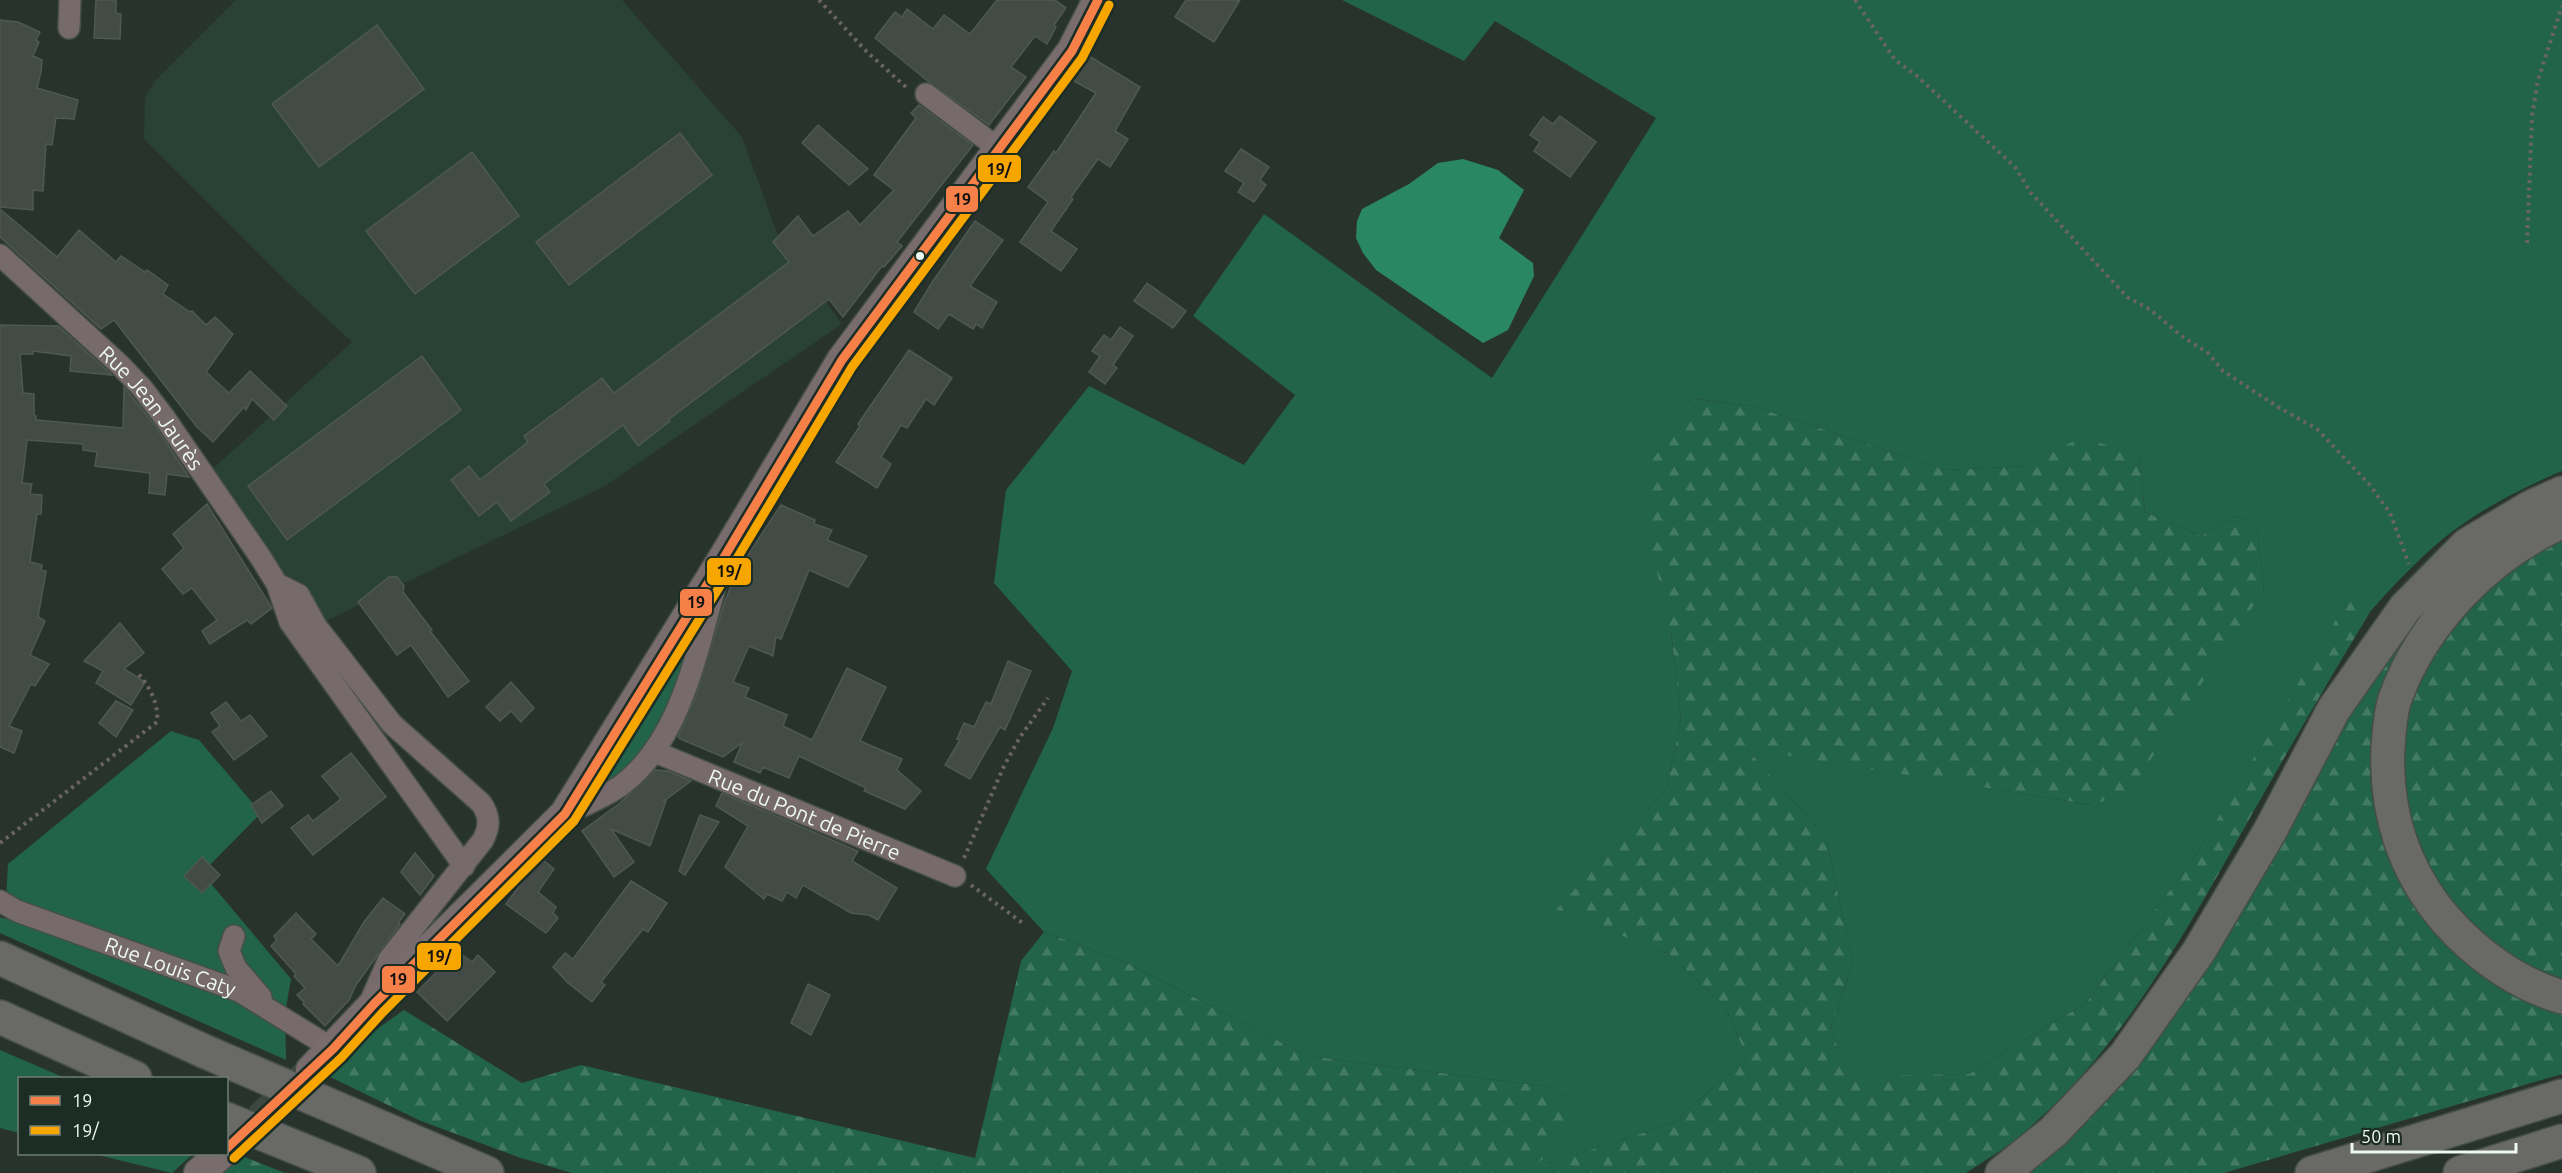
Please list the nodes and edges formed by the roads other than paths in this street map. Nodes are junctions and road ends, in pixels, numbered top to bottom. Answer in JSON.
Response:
{"nodes":[{"id":1,"x":70,"y":0,"type":"edge"},
{"id":2,"x":1098,"y":0,"type":"edge"},
{"id":3,"x":69,"y":28,"type":"dead end"},
{"id":4,"x":926,"y":94,"type":"road end"},
{"id":5,"x":999,"y":149,"type":"junction"},
{"id":6,"x":0,"y":255,"type":"edge"},
{"id":7,"x":2562,"y":493,"type":"edge"},
{"id":8,"x":2562,"y":522,"type":"edge"},
{"id":9,"x":723,"y":560,"type":"junction"},
{"id":10,"x":277,"y":584,"type":"junction"},
{"id":11,"x":655,"y":752,"type":"junction"},
{"id":12,"x":565,"y":814,"type":"junction"},
{"id":13,"x":464,"y":866,"type":"junction"},
{"id":14,"x":956,"y":876,"type":"road end"},
{"id":15,"x":0,"y":901,"type":"edge"},
{"id":16,"x":234,"y":936,"type":"dead end"},
{"id":17,"x":0,"y":958,"type":"edge"},
{"id":18,"x":2562,"y":996,"type":"edge"},
{"id":19,"x":273,"y":1011,"type":"junction"},
{"id":20,"x":364,"y":1015,"type":"junction"},
{"id":21,"x":0,"y":1017,"type":"edge"},
{"id":22,"x":333,"y":1048,"type":"junction"},
{"id":23,"x":311,"y":1070,"type":"tunnel mouth"},
{"id":24,"x":133,"y":1077,"type":"edge"},
{"id":25,"x":2562,"y":1096,"type":"edge"},
{"id":26,"x":228,"y":1120,"type":"edge"},
{"id":27,"x":2562,"y":1141,"type":"edge"},
{"id":28,"x":220,"y":1155,"type":"edge"},
{"id":29,"x":199,"y":1173,"type":"edge"},
{"id":30,"x":359,"y":1173,"type":"edge"},
{"id":31,"x":487,"y":1173,"type":"edge"},
{"id":32,"x":2002,"y":1173,"type":"edge"},
{"id":33,"x":2312,"y":1173,"type":"edge"},
{"id":34,"x":2460,"y":1173,"type":"edge"}],
"edges":[{"from":1,"to":3,"type":"street"},
{"from":2,"to":5,"type":"street"},
{"from":4,"to":5,"type":"street"},
{"from":5,"to":9,"type":"street"},
{"from":6,"to":10,"type":"street","name":"Rue Jean Jaurès"},
{"from":7,"to":32,"type":"highway"},
{"from":8,"to":18,"type":"highway"},
{"from":9,"to":11,"type":"street"},
{"from":9,"to":12,"type":"street"},
{"from":10,"to":13,"type":"street","name":"Rue Jean Jaurès"},
{"from":10,"to":13,"type":"street","name":"Rue Jean Jaurès"},
{"from":11,"to":12,"type":"street"},
{"from":11,"to":14,"type":"street","name":"Rue du Pont de Pierre"},
{"from":12,"to":20,"type":"street"},
{"from":13,"to":20,"type":"street","name":"Rue Jean Jaurès"},
{"from":15,"to":19,"type":"street","name":"Rue Louis Caty"},
{"from":16,"to":19,"type":"street"},
{"from":17,"to":31,"type":"highway"},
{"from":19,"to":22,"type":"street","name":"Rue Louis Caty"},
{"from":20,"to":22,"type":"street"},
{"from":21,"to":24,"type":"highway"},
{"from":22,"to":23,"type":"street"},
{"from":25,"to":33,"type":"highway"},
{"from":26,"to":30,"type":"highway"},
{"from":27,"to":34,"type":"highway"},
{"from":28,"to":29,"type":"street"}]}
